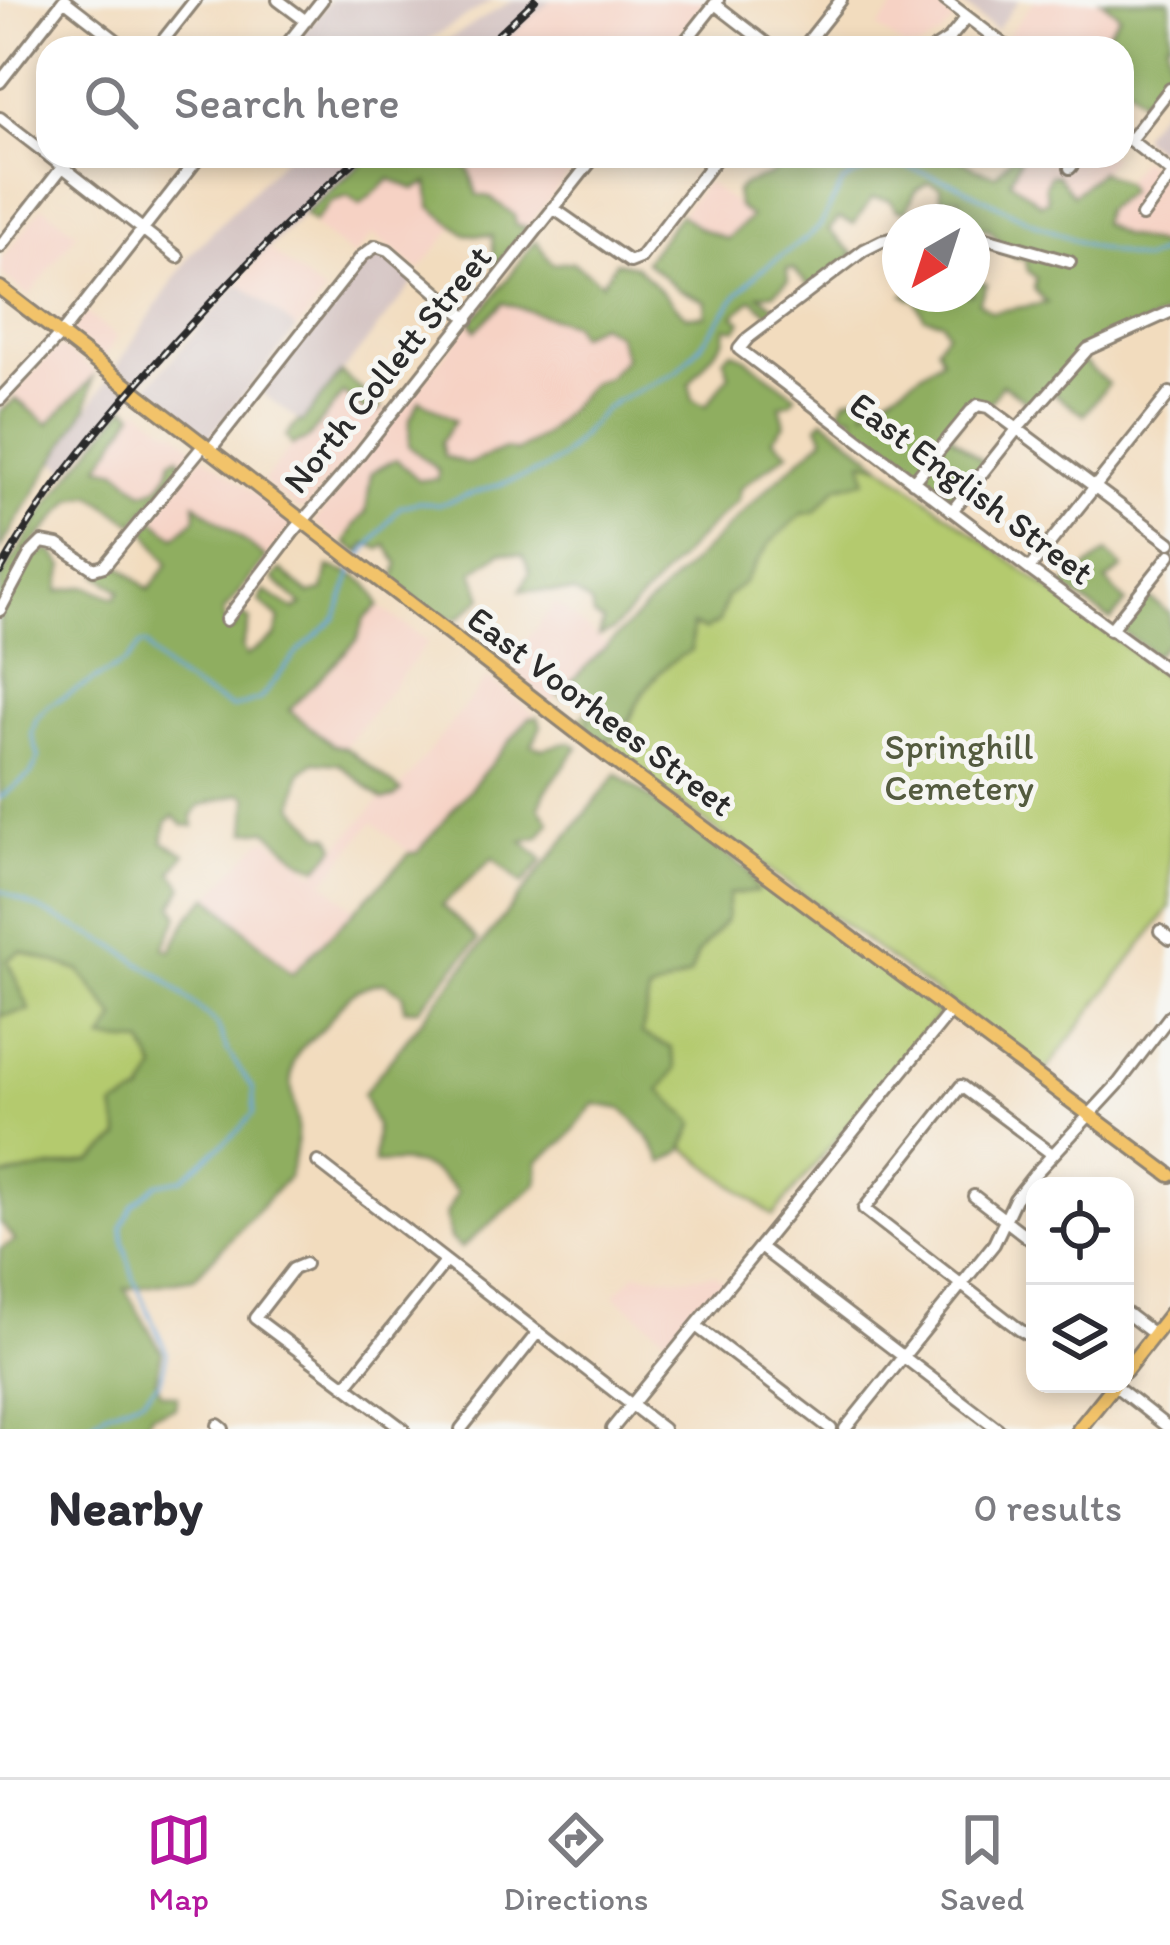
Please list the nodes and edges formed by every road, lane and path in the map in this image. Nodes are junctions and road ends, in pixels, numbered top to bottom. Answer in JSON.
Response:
{"nodes":[{"id":1,"x":64,"y":0,"type":"edge"},
{"id":2,"x":195,"y":0,"type":"edge"},
{"id":3,"x":278,"y":0,"type":"edge"},
{"id":4,"x":322,"y":0,"type":"edge"},
{"id":5,"x":841,"y":0,"type":"edge"},
{"id":6,"x":945,"y":0,"type":"edge"},
{"id":7,"x":716,"y":2,"type":"edge"},
{"id":8,"x":968,"y":17,"type":"junction"},
{"id":9,"x":306,"y":21,"type":"junction"},
{"id":10,"x":110,"y":36,"type":"edge"},
{"id":11,"x":166,"y":36,"type":"edge"},
{"id":12,"x":294,"y":36,"type":"edge"},
{"id":13,"x":689,"y":36,"type":"edge"},
{"id":14,"x":757,"y":36,"type":"edge"},
{"id":15,"x":812,"y":36,"type":"edge"},
{"id":16,"x":952,"y":36,"type":"edge"},
{"id":17,"x":993,"y":36,"type":"edge"},
{"id":18,"x":0,"y":82,"type":"edge"},
{"id":19,"x":1170,"y":89,"type":"edge"},
{"id":20,"x":0,"y":118,"type":"edge"},
{"id":21,"x":1134,"y":128,"type":"edge"},
{"id":22,"x":1134,"y":144,"type":"edge"},
{"id":23,"x":36,"y":146,"type":"edge"},
{"id":24,"x":62,"y":168,"type":"edge"},
{"id":25,"x":75,"y":168,"type":"edge"},
{"id":26,"x":190,"y":168,"type":"edge"},
{"id":27,"x":585,"y":168,"type":"edge"},
{"id":28,"x":709,"y":168,"type":"edge"},
{"id":29,"x":1170,"y":174,"type":"edge"},
{"id":30,"x":553,"y":208,"type":"junction"},
{"id":31,"x":1142,"y":216,"type":"dead end"},
{"id":32,"x":143,"y":228,"type":"junction"},
{"id":33,"x":990,"y":239,"type":"edge"},
{"id":34,"x":882,"y":241,"type":"edge"},
{"id":35,"x":0,"y":247,"type":"edge"},
{"id":36,"x":178,"y":256,"type":"dead end"},
{"id":37,"x":1070,"y":262,"type":"dead end"},
{"id":38,"x":0,"y":288,"type":"edge"},
{"id":39,"x":1170,"y":312,"type":"edge"},
{"id":40,"x":468,"y":319,"type":"junction"},
{"id":41,"x":59,"y":335,"type":"junction"},
{"id":42,"x":1170,"y":393,"type":"edge"},
{"id":43,"x":0,"y":399,"type":"edge"},
{"id":44,"x":1018,"y":428,"type":"junction"},
{"id":45,"x":206,"y":448,"type":"junction"},
{"id":46,"x":913,"y":482,"type":"junction"},
{"id":47,"x":1096,"y":486,"type":"junction"},
{"id":48,"x":952,"y":511,"type":"junction"},
{"id":49,"x":302,"y":522,"type":"junction"},
{"id":50,"x":1170,"y":543,"type":"edge"},
{"id":51,"x":1170,"y":555,"type":"edge"},
{"id":52,"x":1029,"y":569,"type":"junction"},
{"id":53,"x":0,"y":610,"type":"edge"},
{"id":54,"x":226,"y":620,"type":"dead end"},
{"id":55,"x":1110,"y":630,"type":"junction"},
{"id":56,"x":1170,"y":672,"type":"edge"},
{"id":57,"x":951,"y":1011,"type":"junction"},
{"id":58,"x":1170,"y":1016,"type":"edge"},
{"id":59,"x":1090,"y":1114,"type":"junction"},
{"id":60,"x":1052,"y":1154,"type":"junction"},
{"id":61,"x":318,"y":1162,"type":"dead end"},
{"id":62,"x":1170,"y":1174,"type":"edge"},
{"id":63,"x":974,"y":1196,"type":"dead end"},
{"id":64,"x":1006,"y":1220,"type":"junction"},
{"id":65,"x":1026,"y":1236,"type":"edge"},
{"id":66,"x":760,"y":1246,"type":"junction"},
{"id":67,"x":445,"y":1262,"type":"junction"},
{"id":68,"x":304,"y":1264,"type":"dead end"},
{"id":69,"x":962,"y":1285,"type":"junction"},
{"id":70,"x":1170,"y":1314,"type":"edge"},
{"id":71,"x":1134,"y":1319,"type":"edge"},
{"id":72,"x":695,"y":1326,"type":"junction"},
{"id":73,"x":538,"y":1332,"type":"junction"},
{"id":74,"x":1026,"y":1332,"type":"edge"},
{"id":75,"x":1154,"y":1334,"type":"junction"},
{"id":76,"x":903,"y":1356,"type":"junction"},
{"id":77,"x":1134,"y":1360,"type":"edge"},
{"id":78,"x":346,"y":1386,"type":"junction"},
{"id":79,"x":1107,"y":1393,"type":"edge"},
{"id":80,"x":1125,"y":1393,"type":"edge"},
{"id":81,"x":632,"y":1405,"type":"junction"},
{"id":82,"x":403,"y":1429,"type":"edge"},
{"id":83,"x":461,"y":1429,"type":"edge"},
{"id":84,"x":612,"y":1429,"type":"edge"},
{"id":85,"x":663,"y":1429,"type":"edge"},
{"id":86,"x":830,"y":1429,"type":"edge"},
{"id":87,"x":845,"y":1429,"type":"edge"},
{"id":88,"x":998,"y":1429,"type":"edge"},
{"id":89,"x":1078,"y":1429,"type":"edge"},
{"id":90,"x":1170,"y":1429,"type":"edge"}],
"edges":[{"from":1,"to":10,"type":"street"},
{"from":1,"to":18,"type":"street"},
{"from":2,"to":11,"type":"street"},
{"from":3,"to":9,"type":"street"},
{"from":4,"to":9,"type":"street"},
{"from":5,"to":15,"type":"street"},
{"from":6,"to":8,"type":"street"},
{"from":7,"to":13,"type":"street"},
{"from":7,"to":14,"type":"street"},
{"from":8,"to":16,"type":"street"},
{"from":8,"to":17,"type":"street"},
{"from":9,"to":12,"type":"street"},
{"from":19,"to":21,"type":"street"},
{"from":20,"to":23,"type":"street"},
{"from":22,"to":29,"type":"street"},
{"from":24,"to":35,"type":"street"},
{"from":25,"to":32,"type":"street"},
{"from":26,"to":32,"type":"street"},
{"from":27,"to":30,"type":"street","name":"North Collett Street"},
{"from":28,"to":30,"type":"street"},
{"from":29,"to":31,"type":"street"},
{"from":30,"to":40,"type":"street","name":"North Collett Street"},
{"from":32,"to":36,"type":"street"},
{"from":32,"to":41,"type":"street"},
{"from":33,"to":37,"type":"street"},
{"from":34,"to":46,"type":"street","name":"East English Street"},
{"from":38,"to":41,"type":"main road","name":"East Voorhees Street"},
{"from":39,"to":44,"type":"street"},
{"from":40,"to":45,"type":"street"},
{"from":40,"to":49,"type":"street","name":"North Collett Street"},
{"from":41,"to":43,"type":"street"},
{"from":41,"to":45,"type":"main road","name":"East Voorhees Street"},
{"from":42,"to":47,"type":"street"},
{"from":44,"to":46,"type":"street"},
{"from":44,"to":47,"type":"street"},
{"from":44,"to":48,"type":"street"},
{"from":45,"to":49,"type":"main road","name":"East Voorhees Street"},
{"from":45,"to":53,"type":"street"},
{"from":46,"to":48,"type":"street","name":"East English Street"},
{"from":47,"to":50,"type":"street"},
{"from":47,"to":52,"type":"street"},
{"from":48,"to":52,"type":"street","name":"East English Street"},
{"from":49,"to":54,"type":"street","name":"North Collett Street"},
{"from":49,"to":57,"type":"main road","name":"East Voorhees Street"},
{"from":51,"to":55,"type":"street"},
{"from":52,"to":55,"type":"street","name":"East English Street"},
{"from":55,"to":56,"type":"street","name":"East English Street"},
{"from":57,"to":59,"type":"main road","name":"East Voorhees Street"},
{"from":57,"to":66,"type":"street"},
{"from":58,"to":59,"type":"street"},
{"from":59,"to":60,"type":"street"},
{"from":59,"to":62,"type":"main road","name":"East Voorhees Street"},
{"from":60,"to":64,"type":"street"},
{"from":60,"to":69,"type":"street"},
{"from":61,"to":67,"type":"street"},
{"from":63,"to":64,"type":"street"},
{"from":64,"to":65,"type":"street"},
{"from":64,"to":69,"type":"street"},
{"from":66,"to":72,"type":"street"},
{"from":66,"to":76,"type":"street"},
{"from":67,"to":73,"type":"street"},
{"from":67,"to":78,"type":"street"},
{"from":68,"to":78,"type":"street"},
{"from":69,"to":74,"type":"street"},
{"from":69,"to":76,"type":"street"},
{"from":70,"to":75,"type":"main road"},
{"from":71,"to":75,"type":"street"},
{"from":72,"to":81,"type":"street"},
{"from":72,"to":86,"type":"street"},
{"from":73,"to":81,"type":"street"},
{"from":73,"to":83,"type":"street"},
{"from":75,"to":77,"type":"main road"},
{"from":76,"to":87,"type":"street"},
{"from":76,"to":88,"type":"street"},
{"from":78,"to":82,"type":"street"},
{"from":79,"to":89,"type":"main road"},
{"from":80,"to":90,"type":"street"},
{"from":81,"to":84,"type":"street"},
{"from":81,"to":85,"type":"street"}]}
